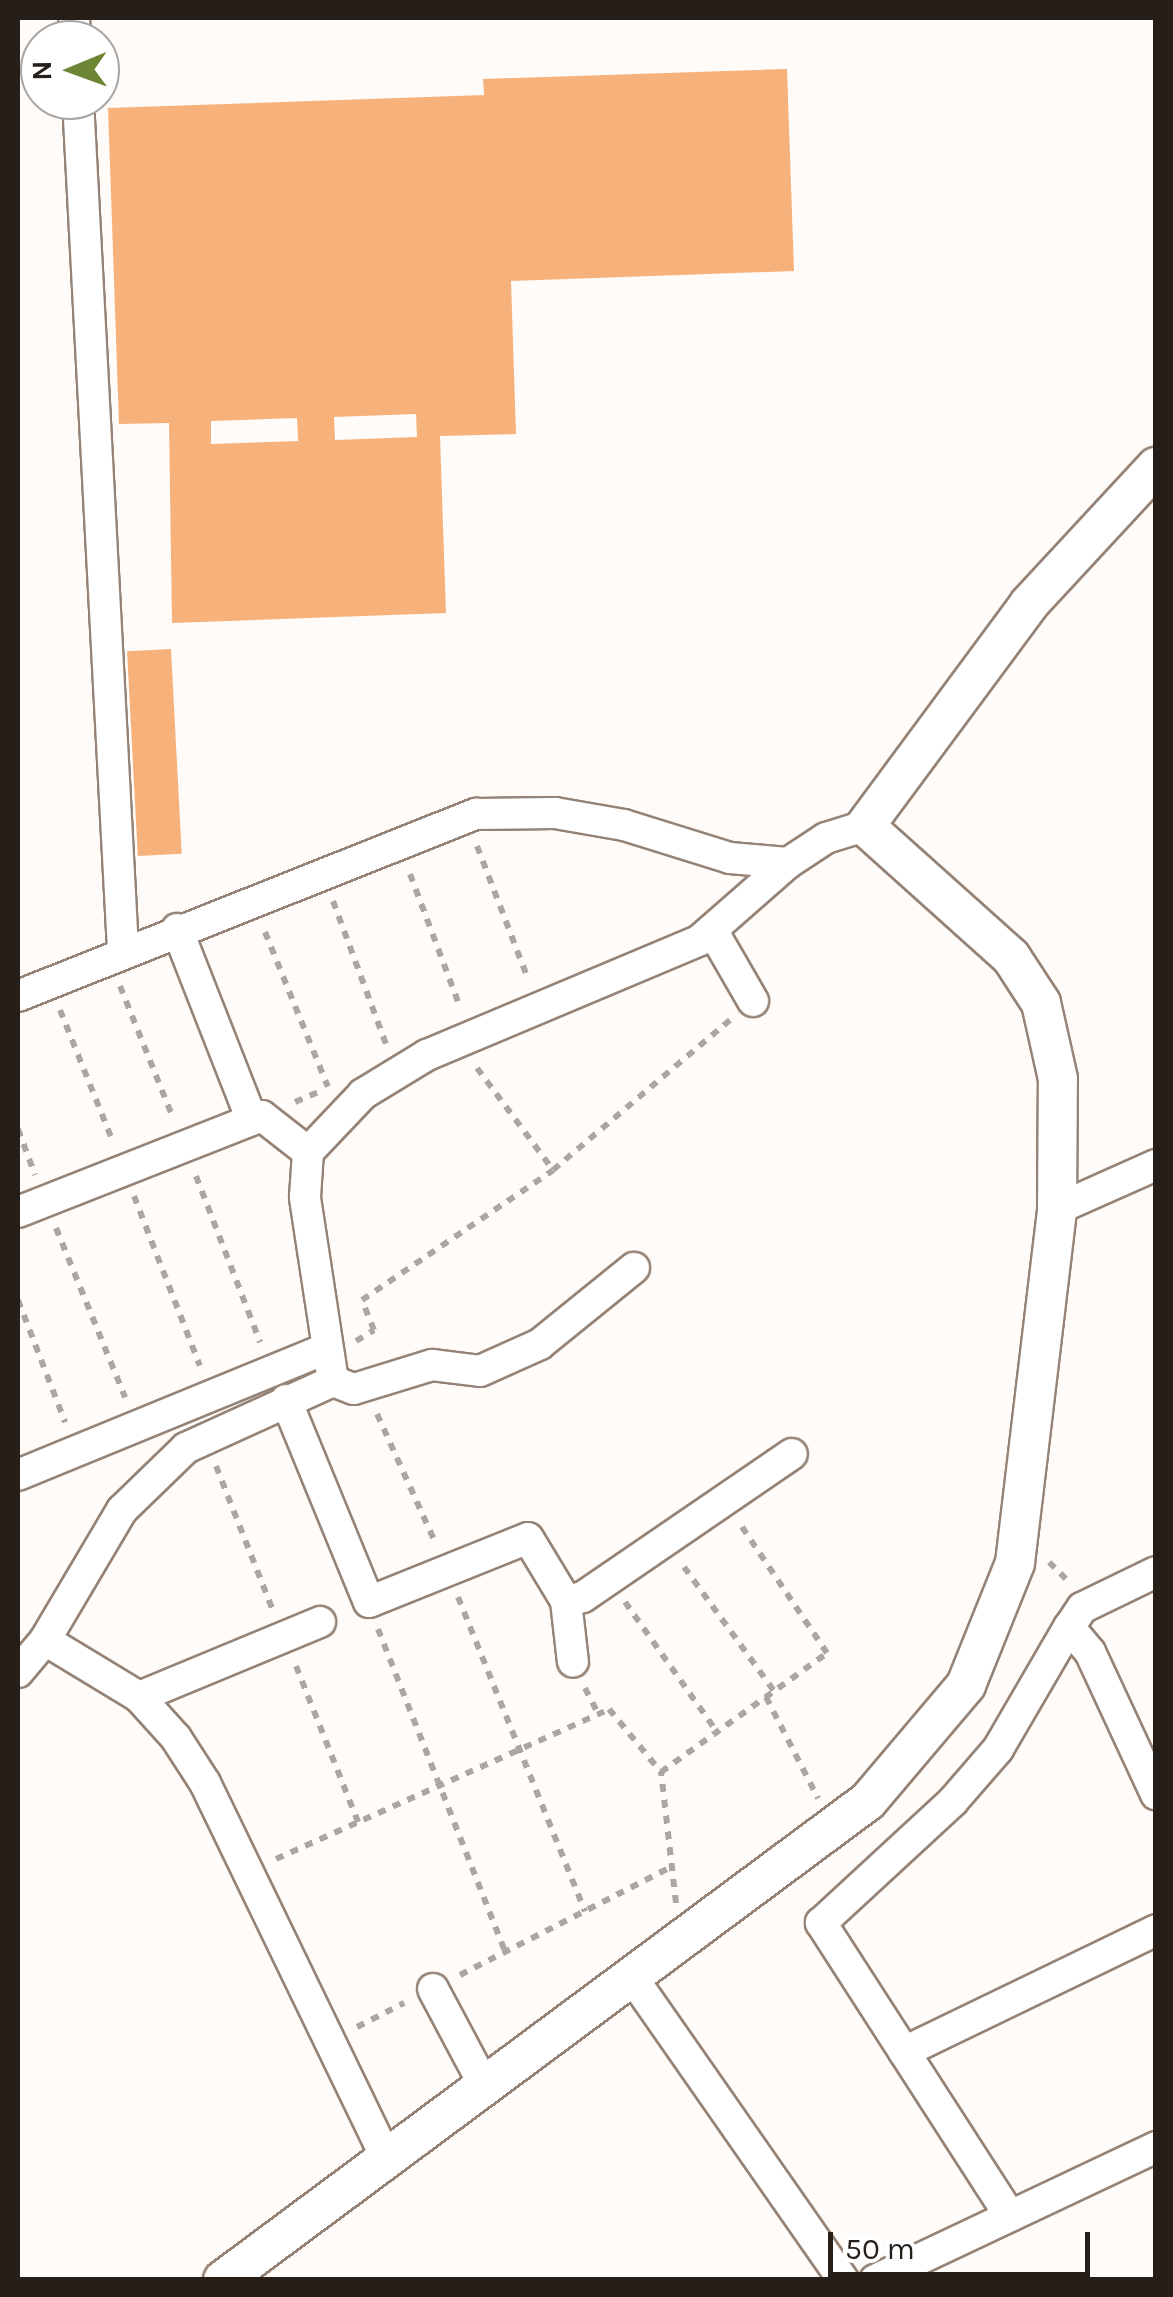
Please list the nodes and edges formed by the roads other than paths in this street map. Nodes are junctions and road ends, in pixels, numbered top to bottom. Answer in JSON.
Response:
{"nodes":[{"id":1,"x":79,"y":120,"type":"edge"},
{"id":2,"x":1156,"y":467,"type":"edge"},
{"id":3,"x":866,"y":826,"type":"junction"},
{"id":4,"x":788,"y":864,"type":"junction"},
{"id":5,"x":177,"y":929,"type":"junction"},
{"id":6,"x":712,"y":930,"type":"junction"},
{"id":7,"x":116,"y":953,"type":"junction"},
{"id":8,"x":18,"y":996,"type":"edge"},
{"id":9,"x":753,"y":1001,"type":"road end"},
{"id":10,"x":252,"y":1120,"type":"junction"},
{"id":11,"x":308,"y":1152,"type":"junction"},
{"id":12,"x":1156,"y":1164,"type":"edge"},
{"id":13,"x":31,"y":1206,"type":"edge"},
{"id":14,"x":1056,"y":1209,"type":"junction"},
{"id":15,"x":634,"y":1268,"type":"dead end"},
{"id":16,"x":336,"y":1369,"type":"junction"},
{"id":17,"x":286,"y":1400,"type":"junction"},
{"id":18,"x":792,"y":1454,"type":"dead end"},
{"id":19,"x":18,"y":1475,"type":"edge"},
{"id":20,"x":1156,"y":1572,"type":"edge"},
{"id":21,"x":566,"y":1600,"type":"junction"},
{"id":22,"x":1076,"y":1617,"type":"junction"},
{"id":23,"x":320,"y":1622,"type":"dead end"},
{"id":24,"x":45,"y":1640,"type":"junction"},
{"id":25,"x":573,"y":1662,"type":"dead end"},
{"id":26,"x":18,"y":1672,"type":"edge"},
{"id":27,"x":139,"y":1697,"type":"junction"},
{"id":28,"x":1156,"y":1794,"type":"edge"},
{"id":29,"x":1156,"y":1930,"type":"edge"},
{"id":30,"x":634,"y":1980,"type":"junction"},
{"id":31,"x":432,"y":1989,"type":"road end"},
{"id":32,"x":904,"y":2052,"type":"junction"},
{"id":33,"x":485,"y":2087,"type":"junction"},
{"id":34,"x":1156,"y":2147,"type":"edge"},
{"id":35,"x":386,"y":2158,"type":"junction"},
{"id":36,"x":1010,"y":2216,"type":"junction"},
{"id":37,"x":223,"y":2280,"type":"edge"},
{"id":38,"x":843,"y":2280,"type":"edge"},
{"id":39,"x":875,"y":2280,"type":"edge"}],
"edges":[{"from":1,"to":7,"type":"street"},
{"from":2,"to":3,"type":"street"},
{"from":3,"to":4,"type":"street"},
{"from":3,"to":14,"type":"street"},
{"from":4,"to":5,"type":"street"},
{"from":4,"to":6,"type":"street"},
{"from":5,"to":7,"type":"street"},
{"from":5,"to":10,"type":"street"},
{"from":6,"to":9,"type":"street"},
{"from":6,"to":11,"type":"street"},
{"from":7,"to":8,"type":"street"},
{"from":10,"to":11,"type":"street"},
{"from":10,"to":13,"type":"street"},
{"from":11,"to":16,"type":"street"},
{"from":12,"to":14,"type":"street"},
{"from":14,"to":30,"type":"street"},
{"from":15,"to":16,"type":"street"},
{"from":16,"to":17,"type":"street"},
{"from":16,"to":19,"type":"street"},
{"from":17,"to":21,"type":"street"},
{"from":17,"to":24,"type":"street"},
{"from":18,"to":21,"type":"street"},
{"from":20,"to":22,"type":"street"},
{"from":21,"to":25,"type":"street"},
{"from":22,"to":28,"type":"street"},
{"from":22,"to":32,"type":"street"},
{"from":23,"to":27,"type":"street"},
{"from":24,"to":26,"type":"street"},
{"from":24,"to":27,"type":"street"},
{"from":27,"to":35,"type":"street"},
{"from":29,"to":32,"type":"street"},
{"from":30,"to":33,"type":"street"},
{"from":30,"to":38,"type":"street"},
{"from":31,"to":33,"type":"street"},
{"from":32,"to":36,"type":"street"},
{"from":33,"to":35,"type":"street"},
{"from":34,"to":36,"type":"street"},
{"from":35,"to":37,"type":"street"},
{"from":36,"to":39,"type":"street"}]}
